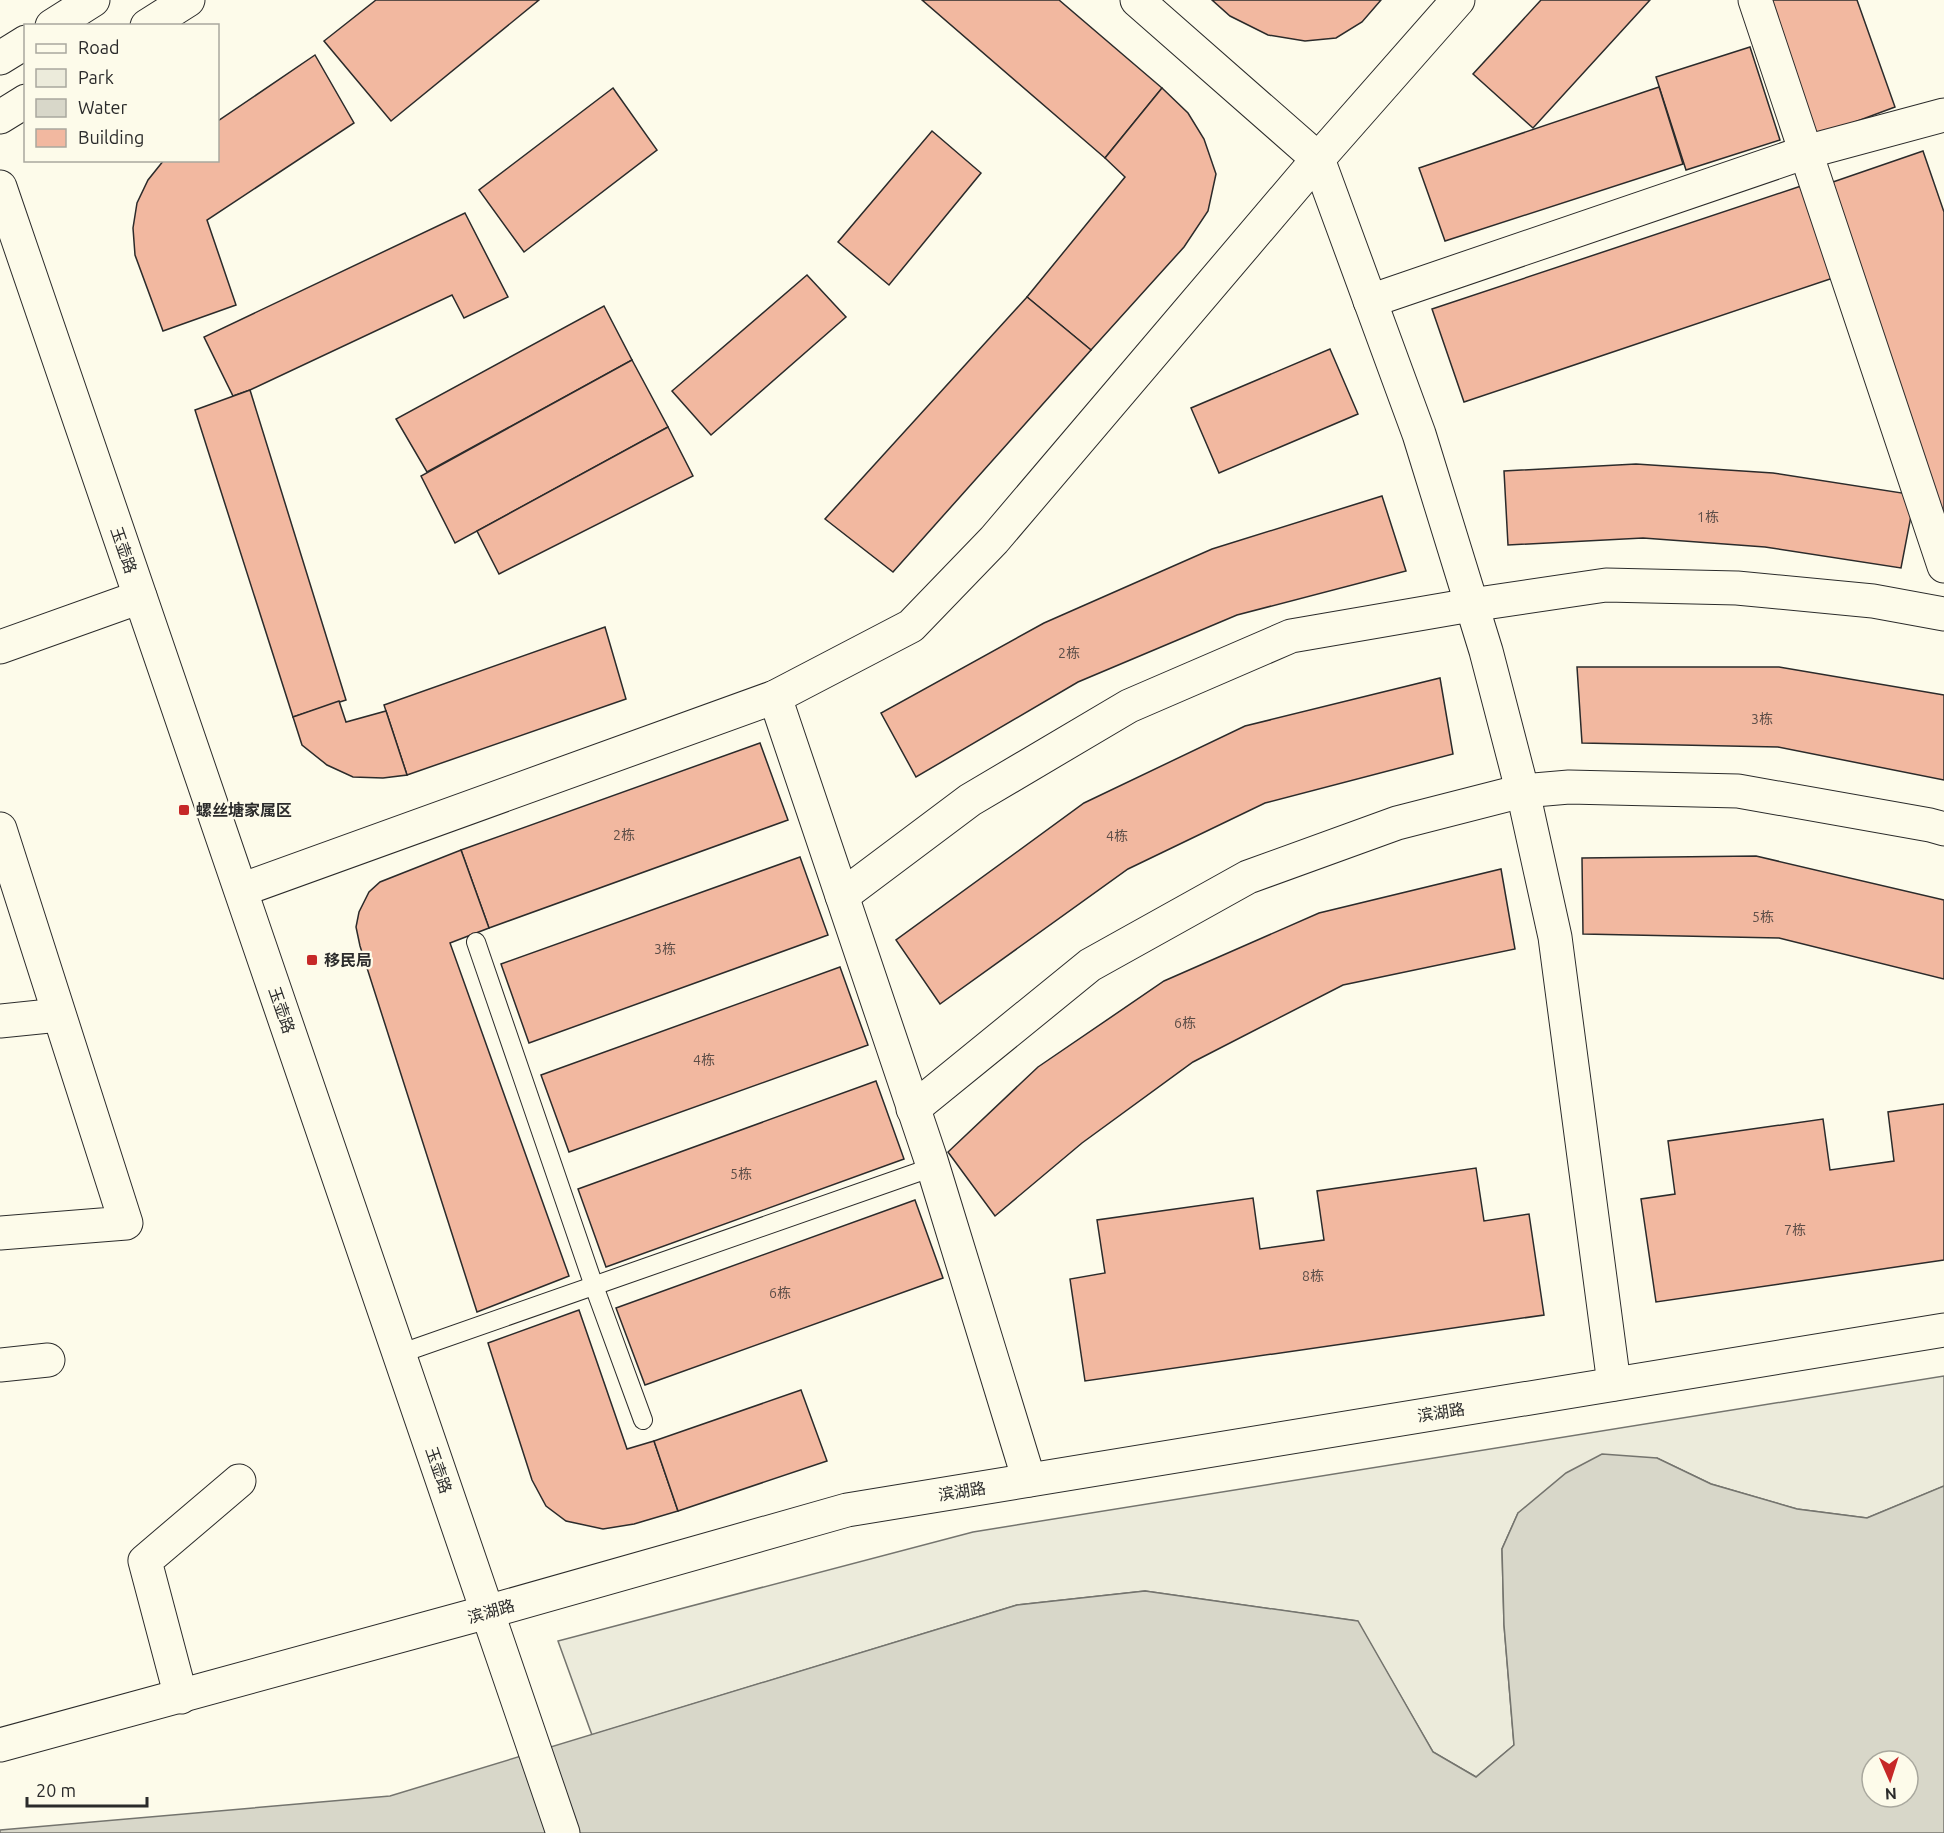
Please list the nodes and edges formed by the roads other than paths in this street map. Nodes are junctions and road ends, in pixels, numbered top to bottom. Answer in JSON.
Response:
{"nodes":[{"id":1,"x":93,"y":0,"type":"edge"},
{"id":2,"x":188,"y":0,"type":"edge"},
{"id":3,"x":1137,"y":0,"type":"edge"},
{"id":4,"x":1458,"y":0,"type":"edge"},
{"id":5,"x":1755,"y":0,"type":"edge"},
{"id":6,"x":55,"y":24,"type":"edge"},
{"id":7,"x":150,"y":24,"type":"edge"},
{"id":8,"x":24,"y":43,"type":"edge"},
{"id":9,"x":0,"y":58,"type":"edge"},
{"id":10,"x":24,"y":102,"type":"edge"},
{"id":11,"x":1944,"y":116,"type":"edge"},
{"id":12,"x":0,"y":117,"type":"edge"},
{"id":13,"x":1806,"y":152,"type":"junction"},
{"id":14,"x":1318,"y":159,"type":"junction"},
{"id":15,"x":0,"y":187,"type":"edge"},
{"id":16,"x":1370,"y":301,"type":"junction"},
{"id":17,"x":1944,"y":566,"type":"edge"},
{"id":18,"x":140,"y":597,"type":"junction"},
{"id":19,"x":1471,"y":605,"type":"junction"},
{"id":20,"x":1944,"y":614,"type":"edge"},
{"id":21,"x":0,"y":647,"type":"edge"},
{"id":22,"x":775,"y":697,"type":"junction"},
{"id":23,"x":1522,"y":791,"type":"junction"},
{"id":24,"x":0,"y":829,"type":"edge"},
{"id":25,"x":1944,"y":829,"type":"edge"},
{"id":26,"x":5,"y":862,"type":"edge"},
{"id":27,"x":241,"y":890,"type":"junction"},
{"id":28,"x":842,"y":896,"type":"junction"},
{"id":29,"x":476,"y":942,"type":"dead end"},
{"id":30,"x":59,"y":1015,"type":"junction"},
{"id":31,"x":0,"y":1021,"type":"edge"},
{"id":32,"x":914,"y":1109,"type":"junction"},
{"id":33,"x":933,"y":1167,"type":"junction"},
{"id":34,"x":0,"y":1233,"type":"edge"},
{"id":35,"x":594,"y":1286,"type":"junction"},
{"id":36,"x":1944,"y":1330,"type":"edge"},
{"id":37,"x":399,"y":1354,"type":"junction"},
{"id":38,"x":48,"y":1360,"type":"dead end"},
{"id":39,"x":0,"y":1365,"type":"edge"},
{"id":40,"x":1614,"y":1384,"type":"junction"},
{"id":41,"x":643,"y":1419,"type":"dead end"},
{"id":42,"x":1029,"y":1480,"type":"junction"},
{"id":43,"x":239,"y":1481,"type":"dead end"},
{"id":44,"x":487,"y":1612,"type":"junction"},
{"id":45,"x":181,"y":1697,"type":"junction"},
{"id":46,"x":0,"y":1745,"type":"edge"},
{"id":47,"x":563,"y":1833,"type":"edge"}],
"edges":[{"from":1,"to":6,"type":"street"},
{"from":2,"to":7,"type":"street"},
{"from":3,"to":14,"type":"street"},
{"from":4,"to":14,"type":"street"},
{"from":5,"to":13,"type":"street"},
{"from":8,"to":9,"type":"street"},
{"from":10,"to":12,"type":"street"},
{"from":11,"to":13,"type":"street"},
{"from":13,"to":16,"type":"street"},
{"from":13,"to":17,"type":"street"},
{"from":14,"to":16,"type":"street"},
{"from":14,"to":22,"type":"street"},
{"from":15,"to":18,"type":"street","name":"玉壶路"},
{"from":16,"to":19,"type":"street"},
{"from":18,"to":21,"type":"street"},
{"from":18,"to":27,"type":"street","name":"玉壶路"},
{"from":19,"to":20,"type":"street"},
{"from":19,"to":23,"type":"street"},
{"from":19,"to":28,"type":"street"},
{"from":22,"to":27,"type":"street"},
{"from":22,"to":28,"type":"street"},
{"from":23,"to":25,"type":"street"},
{"from":23,"to":32,"type":"street"},
{"from":23,"to":40,"type":"street"},
{"from":24,"to":26,"type":"street"},
{"from":26,"to":30,"type":"street"},
{"from":27,"to":37,"type":"street","name":"玉壶路"},
{"from":28,"to":32,"type":"street"},
{"from":29,"to":35,"type":"lane"},
{"from":30,"to":31,"type":"street"},
{"from":30,"to":34,"type":"street"},
{"from":32,"to":33,"type":"street"},
{"from":33,"to":35,"type":"lane"},
{"from":33,"to":42,"type":"street"},
{"from":35,"to":37,"type":"lane"},
{"from":35,"to":41,"type":"lane"},
{"from":36,"to":40,"type":"street","name":"滨湖路"},
{"from":37,"to":44,"type":"street","name":"玉壶路"},
{"from":38,"to":39,"type":"street"},
{"from":40,"to":42,"type":"street","name":"滨湖路"},
{"from":42,"to":44,"type":"street","name":"滨湖路"},
{"from":43,"to":45,"type":"street"},
{"from":44,"to":45,"type":"street","name":"滨湖路"},
{"from":44,"to":47,"type":"street","name":"玉壶路"},
{"from":45,"to":46,"type":"street","name":"滨湖路"}]}
